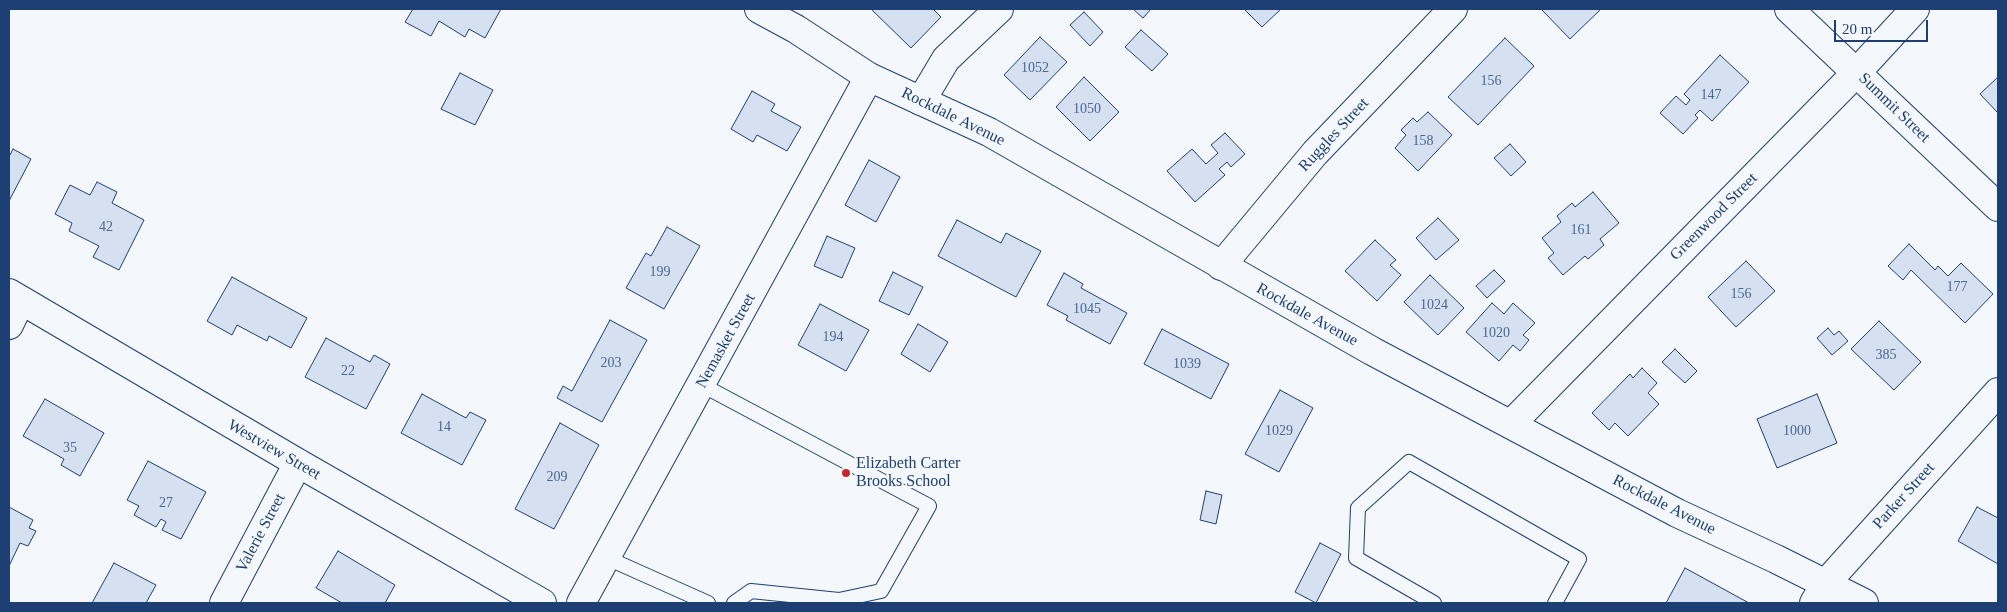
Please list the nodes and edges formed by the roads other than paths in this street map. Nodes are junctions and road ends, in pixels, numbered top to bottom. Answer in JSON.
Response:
{"nodes":[{"id":1,"x":759,"y":9,"type":"edge"},
{"id":2,"x":999,"y":9,"type":"edge"},
{"id":3,"x":1453,"y":9,"type":"edge"},
{"id":4,"x":1789,"y":9,"type":"edge"},
{"id":5,"x":1915,"y":9,"type":"edge"},
{"id":6,"x":1857,"y":72,"type":"junction"},
{"id":7,"x":869,"y":77,"type":"junction"},
{"id":8,"x":921,"y":101,"type":"junction"},
{"id":9,"x":1998,"y":207,"type":"edge"},
{"id":10,"x":1221,"y":266,"type":"junction"},
{"id":11,"x":15,"y":297,"type":"edge"},
{"id":12,"x":9,"y":325,"type":"edge"},
{"id":13,"x":702,"y":385,"type":"junction"},
{"id":14,"x":1998,"y":392,"type":"edge"},
{"id":15,"x":1511,"y":424,"type":"junction"},
{"id":16,"x":298,"y":463,"type":"junction"},
{"id":17,"x":607,"y":558,"type":"junction"},
{"id":18,"x":1820,"y":593,"type":"edge"},
{"id":19,"x":224,"y":603,"type":"edge"},
{"id":20,"x":542,"y":603,"type":"edge"},
{"id":21,"x":581,"y":603,"type":"edge"},
{"id":22,"x":708,"y":603,"type":"edge"},
{"id":23,"x":734,"y":603,"type":"edge"},
{"id":24,"x":1434,"y":603,"type":"edge"},
{"id":25,"x":1554,"y":603,"type":"edge"},
{"id":26,"x":1864,"y":603,"type":"edge"}],
"edges":[{"from":1,"to":7,"type":"street","name":"Rockdale Avenue"},
{"from":2,"to":8,"type":"street"},
{"from":3,"to":10,"type":"street","name":"Ruggles Street"},
{"from":4,"to":6,"type":"street","name":"Summit Street"},
{"from":5,"to":6,"type":"street","name":"Greenwood Street"},
{"from":6,"to":9,"type":"street","name":"Summit Street"},
{"from":6,"to":15,"type":"street","name":"Greenwood Street"},
{"from":7,"to":8,"type":"street","name":"Rockdale Avenue"},
{"from":7,"to":13,"type":"street","name":"Nemasket Street"},
{"from":8,"to":10,"type":"street","name":"Rockdale Avenue"},
{"from":10,"to":15,"type":"street","name":"Rockdale Avenue"},
{"from":11,"to":12,"type":"street"},
{"from":11,"to":16,"type":"street","name":"Westview Street"},
{"from":13,"to":17,"type":"street","name":"Nemasket Street"},
{"from":13,"to":23,"type":"lane"},
{"from":14,"to":18,"type":"street","name":"Parker Street"},
{"from":15,"to":18,"type":"street","name":"Rockdale Avenue"},
{"from":16,"to":19,"type":"street","name":"Valerie Street"},
{"from":16,"to":20,"type":"street","name":"Westview Street"},
{"from":17,"to":21,"type":"street","name":"Nemasket Street"},
{"from":17,"to":22,"type":"lane"},
{"from":18,"to":26,"type":"street","name":"Rockdale Avenue"},
{"from":24,"to":25,"type":"lane"}]}
